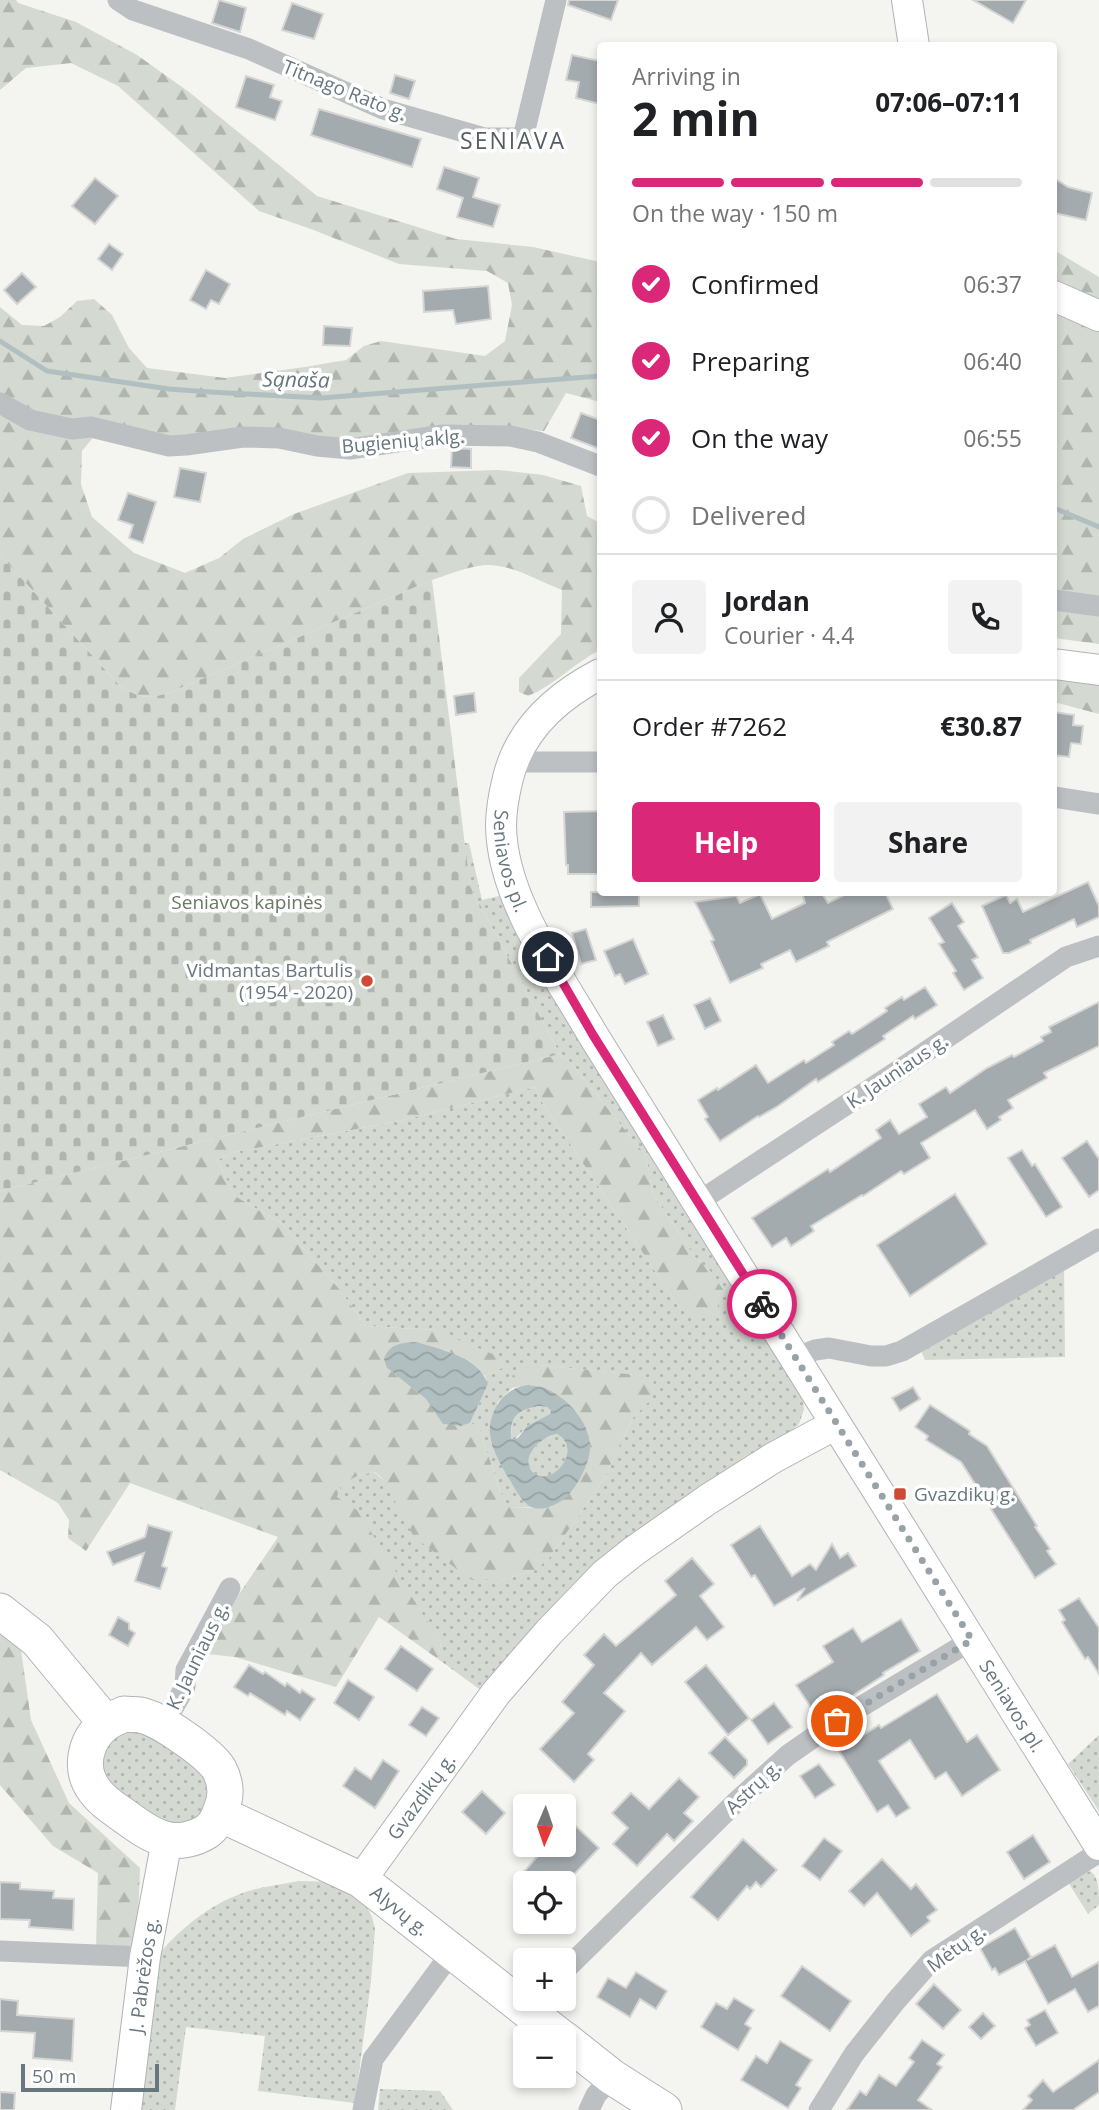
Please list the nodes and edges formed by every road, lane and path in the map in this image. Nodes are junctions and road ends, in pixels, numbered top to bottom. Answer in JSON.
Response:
{"nodes":[{"id":1,"x":118,"y":0,"type":"edge"},
{"id":2,"x":556,"y":0,"type":"edge"},
{"id":3,"x":907,"y":0,"type":"edge"},
{"id":4,"x":913,"y":42,"type":"edge"},
{"id":5,"x":1057,"y":297,"type":"edge"},
{"id":6,"x":1099,"y":317,"type":"edge"},
{"id":7,"x":0,"y":403,"type":"edge"},
{"id":8,"x":597,"y":465,"type":"edge"},
{"id":9,"x":1057,"y":600,"type":"edge"},
{"id":10,"x":1099,"y":606,"type":"edge"},
{"id":11,"x":1057,"y":664,"type":"edge"},
{"id":12,"x":1099,"y":670,"type":"edge"},
{"id":13,"x":597,"y":676,"type":"edge"},
{"id":14,"x":512,"y":762,"type":"junction"},
{"id":15,"x":597,"y":762,"type":"edge"},
{"id":16,"x":1057,"y":797,"type":"edge"},
{"id":17,"x":1099,"y":804,"type":"edge"},
{"id":18,"x":1099,"y":946,"type":"edge"},
{"id":19,"x":698,"y":1202,"type":"junction"},
{"id":20,"x":1099,"y":1239,"type":"edge"},
{"id":21,"x":795,"y":1358,"type":"junction"},
{"id":22,"x":836,"y":1424,"type":"junction"},
{"id":23,"x":230,"y":1588,"type":"dead end"},
{"id":24,"x":0,"y":1611,"type":"edge"},
{"id":25,"x":972,"y":1640,"type":"junction"},
{"id":26,"x":106,"y":1723,"type":"junction"},
{"id":27,"x":164,"y":1724,"type":"junction"},
{"id":28,"x":220,"y":1814,"type":"junction"},
{"id":29,"x":167,"y":1840,"type":"junction"},
{"id":30,"x":1099,"y":1845,"type":"edge"},
{"id":31,"x":1099,"y":1853,"type":"edge"},
{"id":32,"x":361,"y":1880,"type":"junction"},
{"id":33,"x":0,"y":1951,"type":"edge"},
{"id":34,"x":457,"y":1954,"type":"junction"},
{"id":35,"x":145,"y":1957,"type":"junction"},
{"id":36,"x":576,"y":1959,"type":"edge"},
{"id":37,"x":513,"y":1992,"type":"edge"},
{"id":38,"x":537,"y":2011,"type":"edge"},
{"id":39,"x":550,"y":2025,"type":"edge"},
{"id":40,"x":576,"y":2049,"type":"edge"},
{"id":41,"x":612,"y":2077,"type":"junction"},
{"id":42,"x":126,"y":2110,"type":"edge"},
{"id":43,"x":363,"y":2110,"type":"edge"},
{"id":44,"x":589,"y":2110,"type":"edge"},
{"id":45,"x":664,"y":2110,"type":"edge"},
{"id":46,"x":819,"y":2110,"type":"edge"}],
"edges":[{"from":1,"to":2,"type":"street","name":"Titnago Rato g."},
{"from":3,"to":4,"type":"main road"},
{"from":5,"to":6,"type":"main road"},
{"from":7,"to":8,"type":"street","name":"Bugienių aklg."},
{"from":9,"to":10,"type":"street"},
{"from":11,"to":12,"type":"main road"},
{"from":13,"to":14,"type":"main road","name":"Seniavos pl."},
{"from":14,"to":15,"type":"street"},
{"from":14,"to":19,"type":"main road","name":"Seniavos pl."},
{"from":16,"to":17,"type":"street"},
{"from":18,"to":19,"type":"street","name":"K. Jauniaus g."},
{"from":19,"to":21,"type":"main road","name":"Seniavos pl."},
{"from":20,"to":21,"type":"street"},
{"from":21,"to":22,"type":"main road","name":"Seniavos pl."},
{"from":22,"to":25,"type":"main road","name":"Seniavos pl."},
{"from":22,"to":32,"type":"main road","name":"Gvazdikų g."},
{"from":23,"to":27,"type":"street","name":"K. Jauniaus g."},
{"from":24,"to":26,"type":"main road"},
{"from":25,"to":30,"type":"main road","name":"Seniavos pl."},
{"from":25,"to":36,"type":"street","name":"Astrų g."},
{"from":26,"to":27,"type":"main road"},
{"from":26,"to":29,"type":"main road"},
{"from":27,"to":28,"type":"main road"},
{"from":28,"to":29,"type":"main road"},
{"from":28,"to":32,"type":"main road","name":"Alyvų g."},
{"from":29,"to":35,"type":"main road","name":"J. Pabrėžos g."},
{"from":31,"to":46,"type":"street","name":"Mėtų g."},
{"from":32,"to":34,"type":"main road","name":"Alyvų g."},
{"from":33,"to":35,"type":"street"},
{"from":34,"to":37,"type":"main road","name":"Alyvų g."},
{"from":34,"to":43,"type":"street"},
{"from":35,"to":42,"type":"main road","name":"J. Pabrėžos g."},
{"from":38,"to":39,"type":"main road","name":"Alyvų g."},
{"from":40,"to":41,"type":"main road","name":"Alyvų g."},
{"from":41,"to":44,"type":"street"},
{"from":41,"to":45,"type":"main road","name":"Alyvų g."}]}
